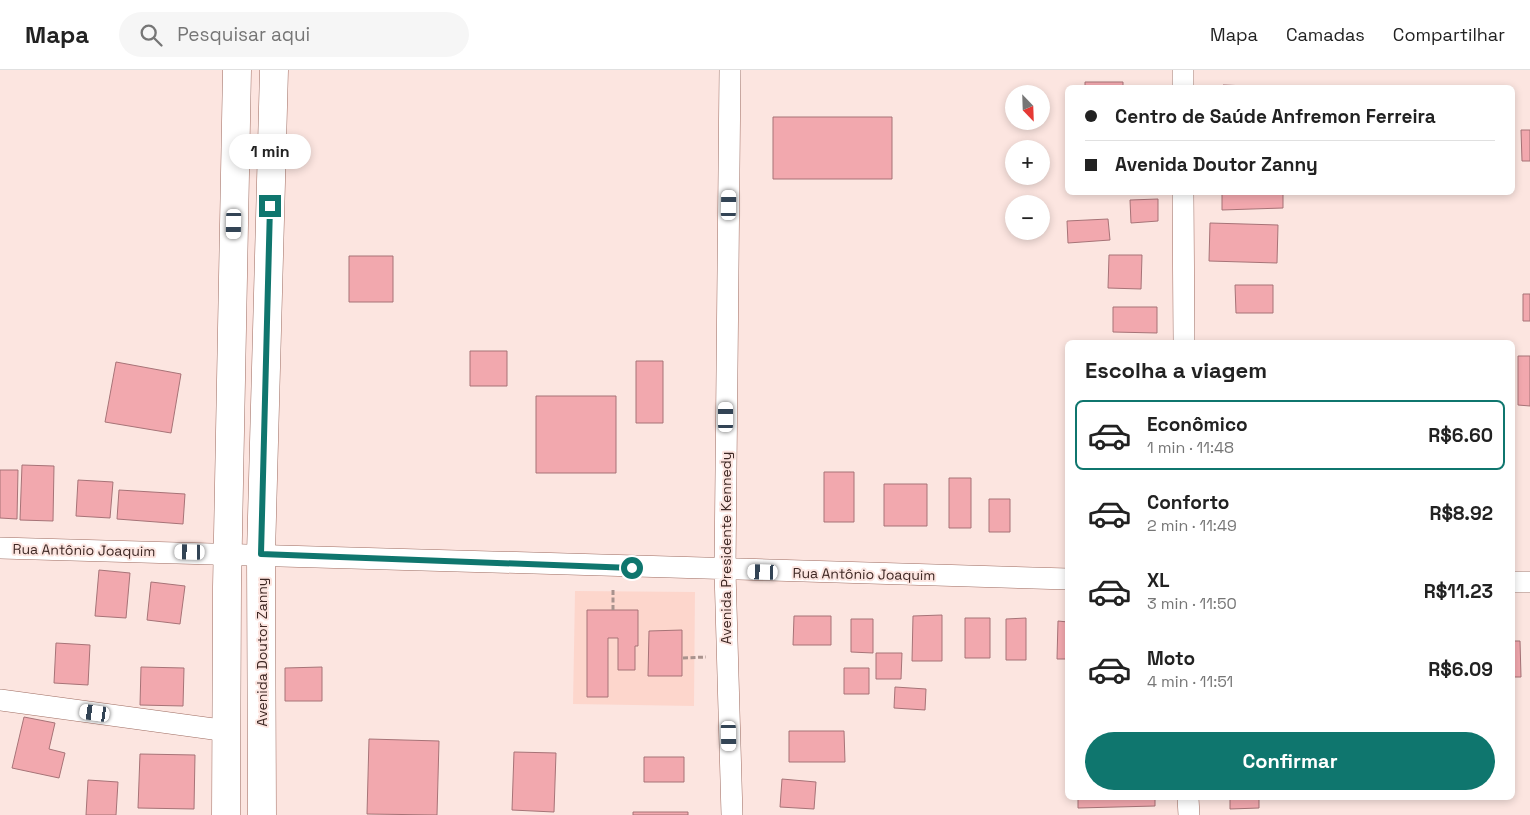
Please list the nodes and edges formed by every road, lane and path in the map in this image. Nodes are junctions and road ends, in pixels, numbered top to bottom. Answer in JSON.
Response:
{"nodes":[{"id":1,"x":237,"y":70,"type":"edge"},
{"id":2,"x":274,"y":70,"type":"edge"},
{"id":3,"x":730,"y":70,"type":"edge"},
{"id":4,"x":1183,"y":70,"type":"edge"},
{"id":5,"x":1183,"y":85,"type":"edge"},
{"id":6,"x":1183,"y":195,"type":"edge"},
{"id":7,"x":1184,"y":340,"type":"edge"},
{"id":8,"x":0,"y":548,"type":"edge"},
{"id":9,"x":228,"y":552,"type":"junction"},
{"id":10,"x":261,"y":554,"type":"junction"},
{"id":11,"x":724,"y":571,"type":"junction"},
{"id":12,"x":1065,"y":579,"type":"edge"},
{"id":13,"x":1515,"y":582,"type":"edge"},
{"id":14,"x":1530,"y":582,"type":"edge"},
{"id":15,"x":0,"y":700,"type":"edge"},
{"id":16,"x":228,"y":731,"type":"junction"},
{"id":17,"x":1188,"y":800,"type":"edge"},
{"id":18,"x":226,"y":815,"type":"edge"},
{"id":19,"x":262,"y":815,"type":"edge"},
{"id":20,"x":732,"y":815,"type":"edge"},
{"id":21,"x":1189,"y":815,"type":"edge"}],
"edges":[{"from":1,"to":9,"type":"street"},
{"from":2,"to":10,"type":"street","name":"Avenida Doutor Zanny"},
{"from":3,"to":11,"type":"street","name":"Avenida Presidente Kennedy"},
{"from":4,"to":5,"type":"street"},
{"from":6,"to":7,"type":"street"},
{"from":8,"to":9,"type":"street","name":"Rua Antônio Joaquim"},
{"from":9,"to":10,"type":"street","name":"Rua Antônio Joaquim"},
{"from":9,"to":16,"type":"street"},
{"from":10,"to":11,"type":"street","name":"Rua Antônio Joaquim"},
{"from":10,"to":19,"type":"street","name":"Avenida Doutor Zanny"},
{"from":11,"to":12,"type":"street","name":"Rua Antônio Joaquim"},
{"from":11,"to":20,"type":"street","name":"Avenida Presidente Kennedy"},
{"from":13,"to":14,"type":"street"},
{"from":15,"to":16,"type":"street"},
{"from":16,"to":18,"type":"street"},
{"from":17,"to":21,"type":"street"}]}
